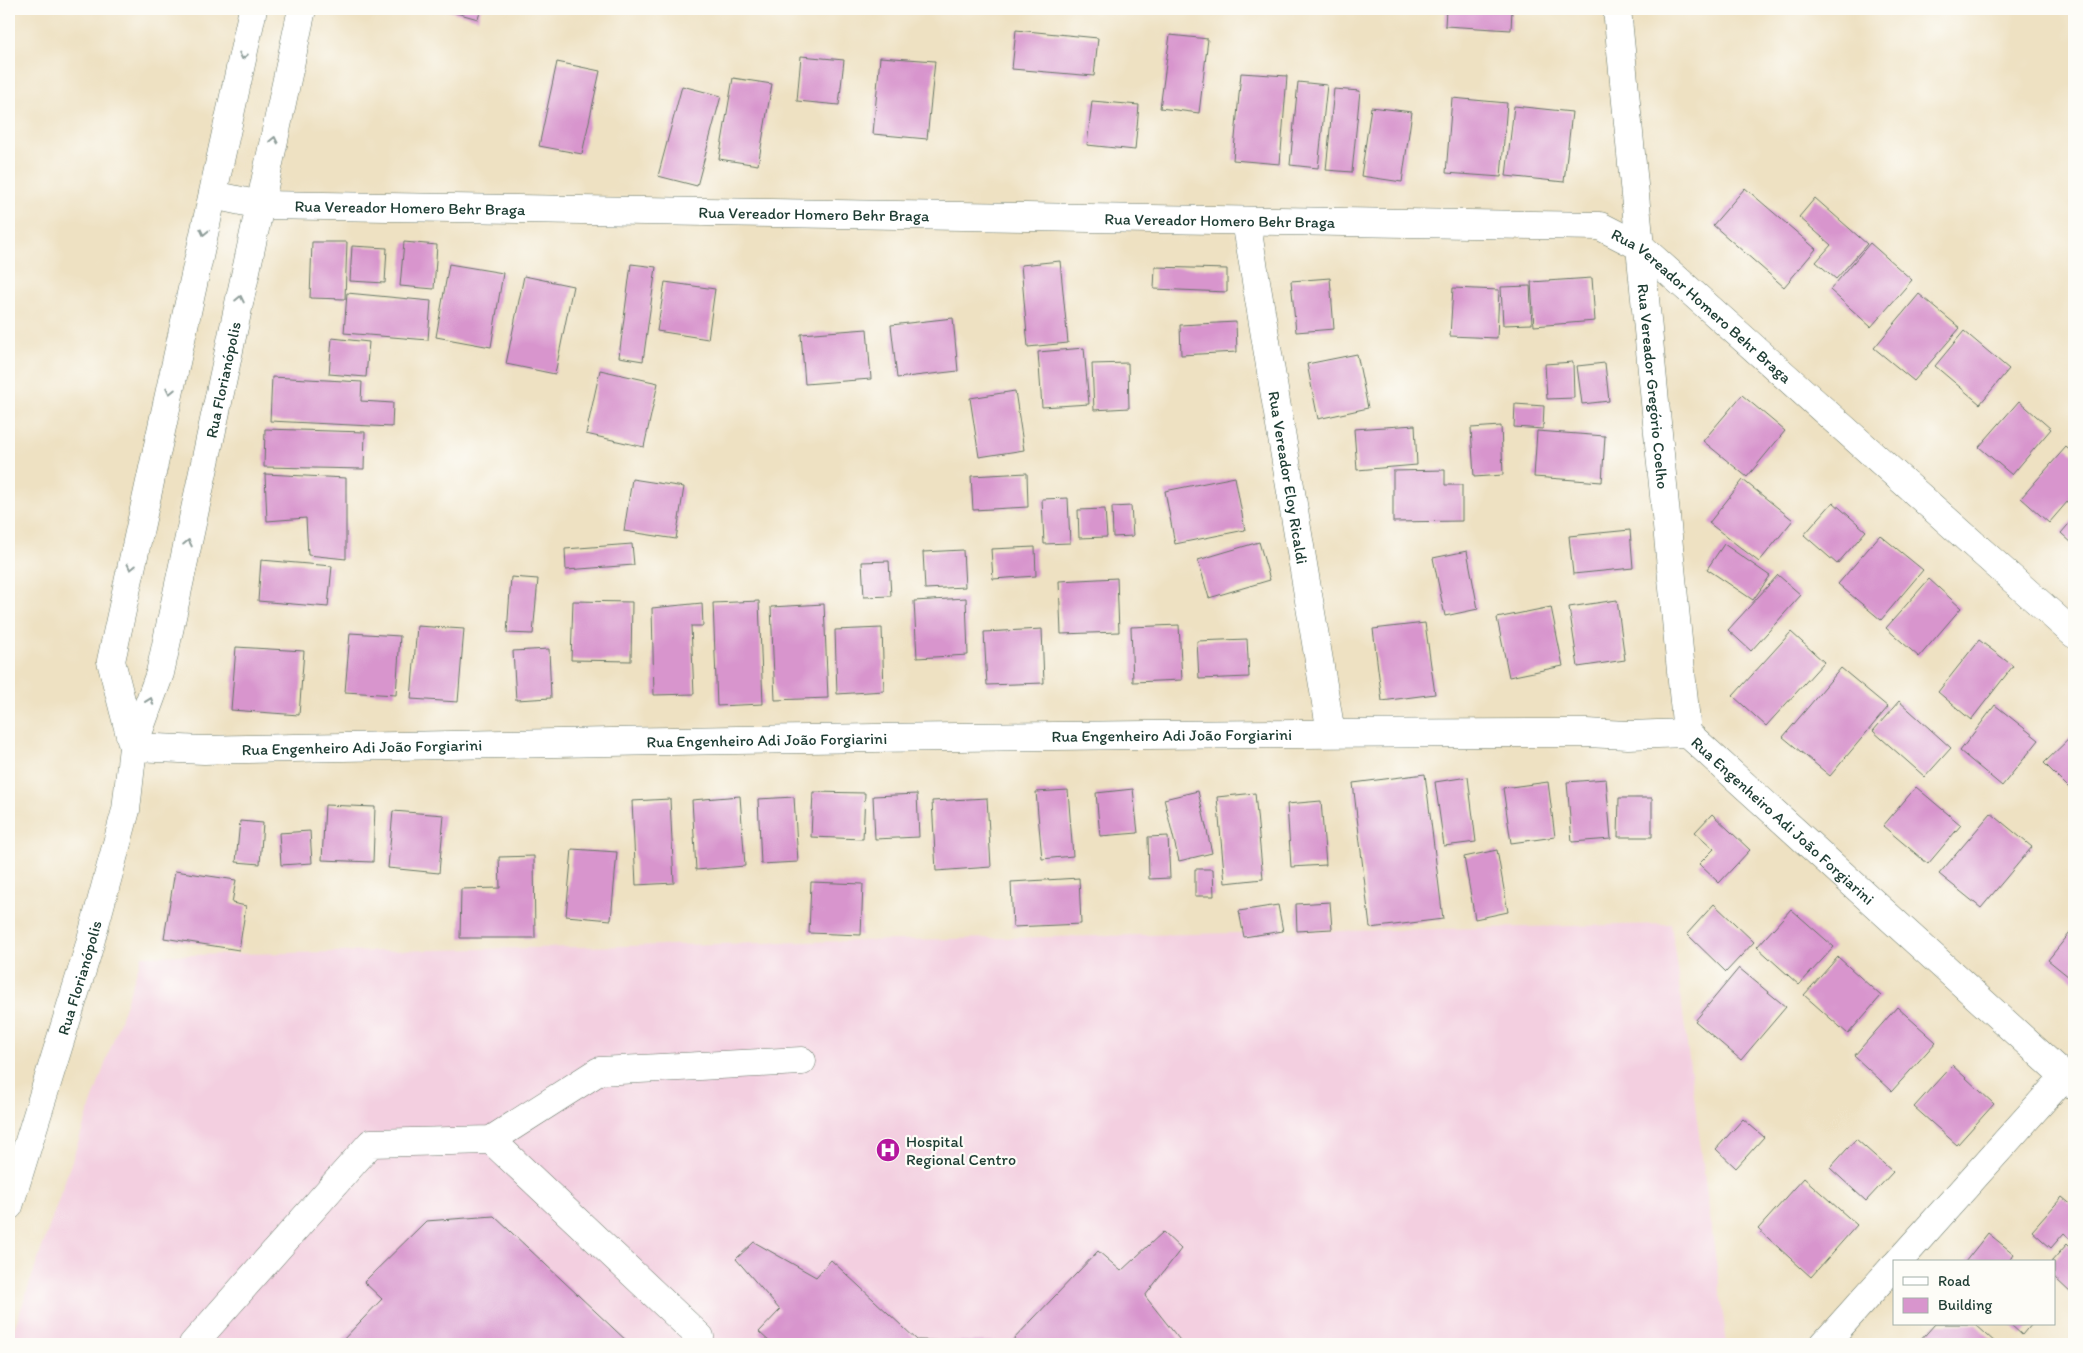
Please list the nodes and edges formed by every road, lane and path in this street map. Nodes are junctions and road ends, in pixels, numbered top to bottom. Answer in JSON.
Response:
{"nodes":[{"id":1,"x":253,"y":9,"type":"edge"},
{"id":2,"x":302,"y":9,"type":"edge"},
{"id":3,"x":1617,"y":9,"type":"edge"},
{"id":4,"x":213,"y":195,"type":"junction"},
{"id":5,"x":260,"y":205,"type":"junction"},
{"id":6,"x":1246,"y":221,"type":"junction"},
{"id":7,"x":1640,"y":247,"type":"junction"},
{"id":8,"x":2074,"y":634,"type":"edge"},
{"id":9,"x":1331,"y":733,"type":"junction"},
{"id":10,"x":1688,"y":733,"type":"junction"},
{"id":11,"x":133,"y":747,"type":"junction"},
{"id":12,"x":802,"y":1061,"type":"dead end"},
{"id":13,"x":2069,"y":1081,"type":"edge"},
{"id":14,"x":491,"y":1140,"type":"junction"},
{"id":15,"x":9,"y":1206,"type":"edge"},
{"id":16,"x":1900,"y":1260,"type":"edge"},
{"id":17,"x":1893,"y":1267,"type":"edge"},
{"id":18,"x":700,"y":1337,"type":"dead end"},
{"id":19,"x":193,"y":1344,"type":"edge"},
{"id":20,"x":1824,"y":1344,"type":"edge"}],
"edges":[{"from":1,"to":4,"type":"street","name":"Rua Florianópolis","one_way":true},
{"from":5,"to":2,"type":"street","name":"Rua Florianópolis","one_way":true},
{"from":3,"to":7,"type":"street","name":"Rua Vereador Gregório Coelho"},
{"from":4,"to":5,"type":"street","name":"Rua Vereador Homero Behr Braga"},
{"from":4,"to":11,"type":"street","name":"Rua Florianópolis","one_way":true},
{"from":5,"to":6,"type":"street","name":"Rua Vereador Homero Behr Braga"},
{"from":11,"to":5,"type":"street","name":"Rua Florianópolis","one_way":true},
{"from":6,"to":7,"type":"street","name":"Rua Vereador Homero Behr Braga"},
{"from":6,"to":9,"type":"street","name":"Rua Vereador Eloy Ricaldi"},
{"from":7,"to":8,"type":"street","name":"Rua Vereador Homero Behr Braga"},
{"from":7,"to":10,"type":"street","name":"Rua Vereador Gregório Coelho"},
{"from":9,"to":10,"type":"street","name":"Rua Engenheiro Adi João Forgiarini"},
{"from":9,"to":11,"type":"street","name":"Rua Engenheiro Adi João Forgiarini"},
{"from":10,"to":13,"type":"street","name":"Rua Engenheiro Adi João Forgiarini"},
{"from":11,"to":15,"type":"street","name":"Rua Florianópolis"},
{"from":12,"to":14,"type":"street"},
{"from":13,"to":16,"type":"street"},
{"from":14,"to":18,"type":"street"},
{"from":14,"to":19,"type":"street"},
{"from":17,"to":20,"type":"street"}]}
